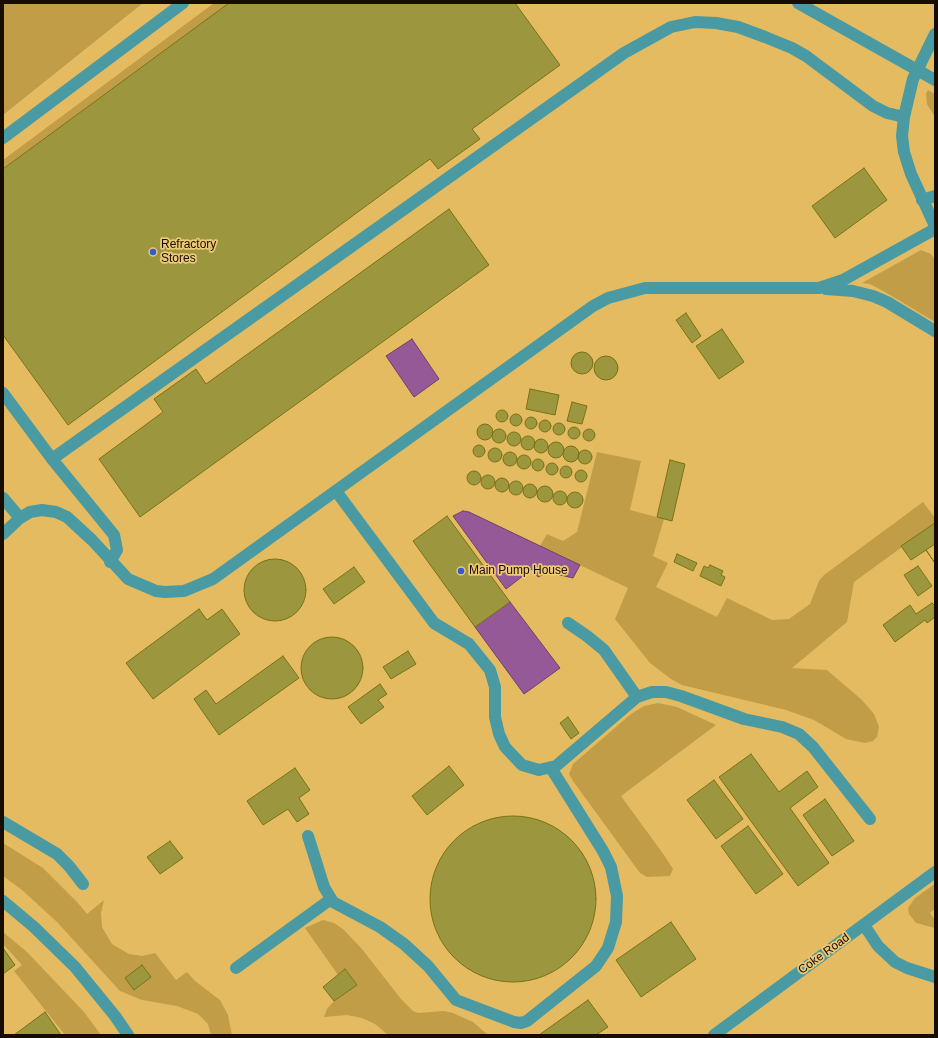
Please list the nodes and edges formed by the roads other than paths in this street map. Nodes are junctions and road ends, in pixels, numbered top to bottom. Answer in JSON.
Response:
{"nodes":[{"id":1,"x":183,"y":3,"type":"edge"},
{"id":2,"x":798,"y":3,"type":"edge"},
{"id":3,"x":935,"y":34,"type":"edge"},
{"id":4,"x":917,"y":70,"type":"junction"},
{"id":5,"x":935,"y":80,"type":"edge"},
{"id":6,"x":904,"y":117,"type":"junction"},
{"id":7,"x":3,"y":138,"type":"edge"},
{"id":8,"x":935,"y":196,"type":"edge"},
{"id":9,"x":922,"y":200,"type":"junction"},
{"id":10,"x":935,"y":227,"type":"edge"},
{"id":11,"x":810,"y":289,"type":"junction"},
{"id":12,"x":935,"y":331,"type":"edge"},
{"id":13,"x":3,"y":393,"type":"edge"},
{"id":14,"x":52,"y":459,"type":"junction"},
{"id":15,"x":336,"y":491,"type":"junction"},
{"id":16,"x":3,"y":498,"type":"edge"},
{"id":17,"x":20,"y":518,"type":"junction"},
{"id":18,"x":3,"y":534,"type":"edge"},
{"id":19,"x":110,"y":562,"type":"junction"},
{"id":20,"x":568,"y":623,"type":"dead end"},
{"id":21,"x":637,"y":697,"type":"junction"},
{"id":22,"x":551,"y":768,"type":"junction"},
{"id":23,"x":870,"y":819,"type":"dead end"},
{"id":24,"x":3,"y":822,"type":"edge"},
{"id":25,"x":308,"y":836,"type":"dead end"},
{"id":26,"x":935,"y":872,"type":"edge"},
{"id":27,"x":83,"y":884,"type":"dead end"},
{"id":28,"x":331,"y":899,"type":"junction"},
{"id":29,"x":3,"y":901,"type":"edge"},
{"id":30,"x":864,"y":925,"type":"junction"},
{"id":31,"x":236,"y":968,"type":"dead end"},
{"id":32,"x":935,"y":977,"type":"edge"},
{"id":33,"x":128,"y":1035,"type":"edge"},
{"id":34,"x":714,"y":1035,"type":"edge"}],
"edges":[{"from":1,"to":7,"type":"lane"},
{"from":2,"to":4,"type":"lane"},
{"from":3,"to":4,"type":"lane"},
{"from":4,"to":5,"type":"lane"},
{"from":4,"to":6,"type":"lane"},
{"from":6,"to":9,"type":"lane"},
{"from":6,"to":14,"type":"lane"},
{"from":8,"to":9,"type":"lane"},
{"from":9,"to":10,"type":"lane"},
{"from":10,"to":11,"type":"lane"},
{"from":11,"to":12,"type":"lane"},
{"from":11,"to":15,"type":"lane"},
{"from":13,"to":14,"type":"lane"},
{"from":14,"to":19,"type":"lane"},
{"from":15,"to":19,"type":"lane"},
{"from":15,"to":22,"type":"lane"},
{"from":16,"to":17,"type":"lane"},
{"from":17,"to":18,"type":"lane"},
{"from":17,"to":19,"type":"lane"},
{"from":20,"to":21,"type":"lane"},
{"from":21,"to":22,"type":"lane"},
{"from":21,"to":23,"type":"lane"},
{"from":22,"to":28,"type":"lane"},
{"from":24,"to":27,"type":"lane"},
{"from":25,"to":28,"type":"lane"},
{"from":26,"to":30,"type":"lane","name":"Coke Road"},
{"from":28,"to":31,"type":"lane"},
{"from":29,"to":33,"type":"lane"},
{"from":30,"to":32,"type":"lane"},
{"from":30,"to":34,"type":"lane","name":"Coke Road"}]}
